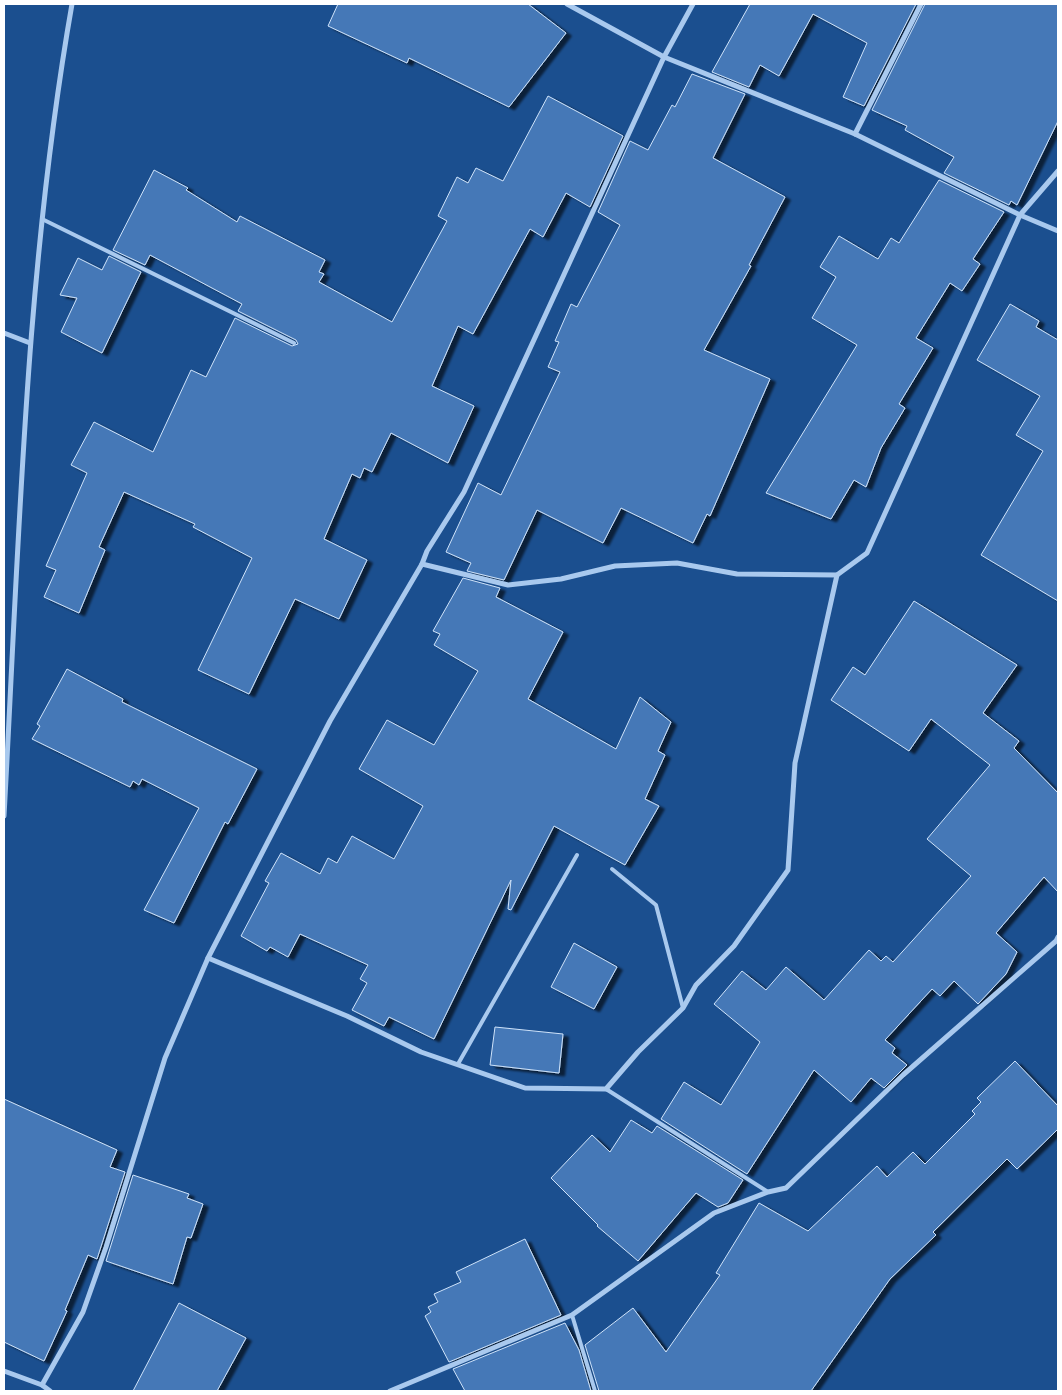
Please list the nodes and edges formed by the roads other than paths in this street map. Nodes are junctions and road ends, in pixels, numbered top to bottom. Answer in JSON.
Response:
{"nodes":[{"id":1,"x":72,"y":4,"type":"edge"},
{"id":2,"x":567,"y":4,"type":"edge"},
{"id":3,"x":693,"y":4,"type":"edge"},
{"id":4,"x":921,"y":4,"type":"edge"},
{"id":5,"x":664,"y":57,"type":"junction"},
{"id":6,"x":855,"y":134,"type":"junction"},
{"id":7,"x":1058,"y":171,"type":"edge"},
{"id":8,"x":1020,"y":215,"type":"junction"},
{"id":9,"x":42,"y":219,"type":"junction"},
{"id":10,"x":1058,"y":231,"type":"edge"},
{"id":11,"x":4,"y":333,"type":"edge"},
{"id":12,"x":30,"y":343,"type":"junction"},
{"id":13,"x":294,"y":343,"type":"dead end"},
{"id":14,"x":422,"y":564,"type":"junction"},
{"id":15,"x":837,"y":575,"type":"junction"},
{"id":16,"x":4,"y":816,"type":"edge"},
{"id":17,"x":577,"y":855,"type":"dead end"},
{"id":18,"x":612,"y":869,"type":"dead end"},
{"id":19,"x":1058,"y":940,"type":"edge"},
{"id":20,"x":208,"y":958,"type":"junction"},
{"id":21,"x":683,"y":1008,"type":"junction"},
{"id":22,"x":458,"y":1064,"type":"junction"},
{"id":23,"x":606,"y":1089,"type":"junction"},
{"id":24,"x":768,"y":1192,"type":"junction"},
{"id":25,"x":572,"y":1315,"type":"junction"},
{"id":26,"x":4,"y":1371,"type":"edge"},
{"id":27,"x":42,"y":1385,"type":"junction"},
{"id":28,"x":50,"y":1391,"type":"edge"},
{"id":29,"x":390,"y":1391,"type":"edge"},
{"id":30,"x":595,"y":1391,"type":"edge"}],
"edges":[{"from":1,"to":9,"type":"street"},
{"from":2,"to":5,"type":"street"},
{"from":3,"to":5,"type":"street"},
{"from":4,"to":6,"type":"street"},
{"from":5,"to":6,"type":"street"},
{"from":5,"to":14,"type":"street"},
{"from":6,"to":8,"type":"street"},
{"from":7,"to":8,"type":"street"},
{"from":8,"to":10,"type":"street"},
{"from":8,"to":15,"type":"street"},
{"from":9,"to":12,"type":"street"},
{"from":9,"to":13,"type":"lane"},
{"from":11,"to":12,"type":"street"},
{"from":12,"to":16,"type":"street"},
{"from":14,"to":15,"type":"street"},
{"from":14,"to":20,"type":"street"},
{"from":15,"to":21,"type":"street"},
{"from":17,"to":22,"type":"lane"},
{"from":18,"to":21,"type":"lane"},
{"from":19,"to":24,"type":"street"},
{"from":20,"to":22,"type":"street"},
{"from":20,"to":27,"type":"street"},
{"from":21,"to":23,"type":"street"},
{"from":22,"to":23,"type":"street"},
{"from":23,"to":24,"type":"lane"},
{"from":24,"to":25,"type":"street"},
{"from":25,"to":29,"type":"street"},
{"from":25,"to":30,"type":"lane"},
{"from":26,"to":27,"type":"street"},
{"from":27,"to":28,"type":"street"}]}
